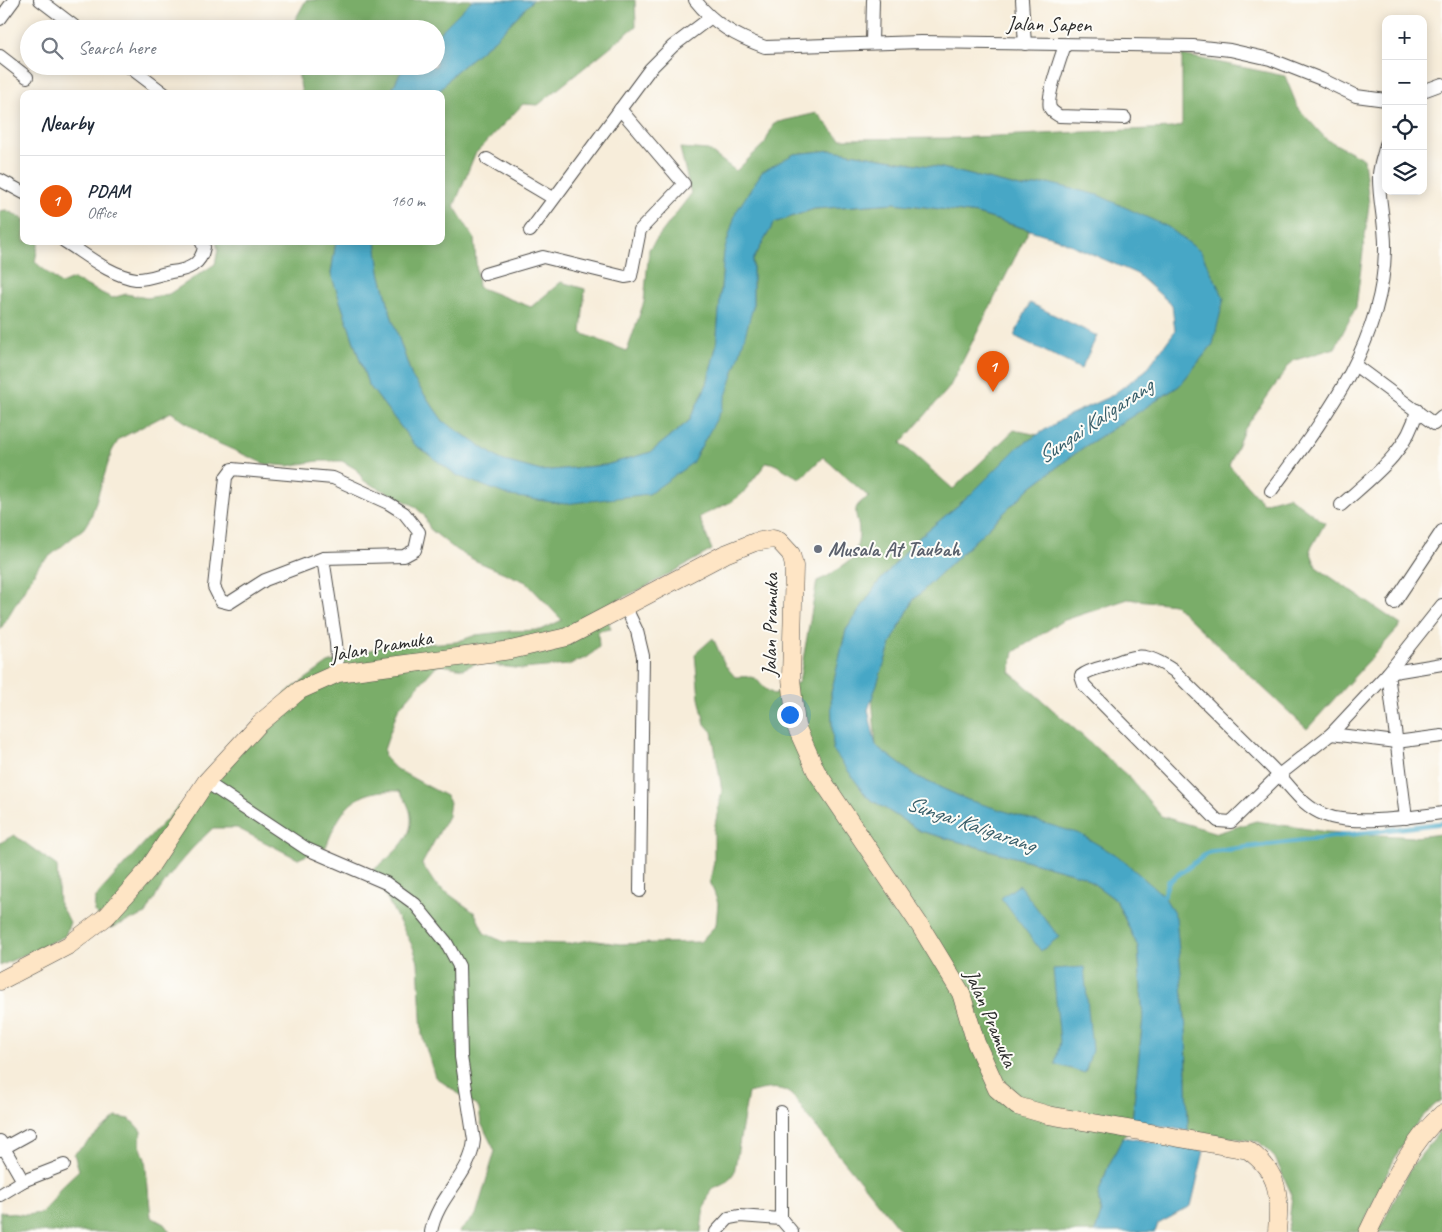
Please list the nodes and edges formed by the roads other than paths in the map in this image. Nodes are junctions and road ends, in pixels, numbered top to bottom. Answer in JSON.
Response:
{"nodes":[{"id":1,"x":14,"y":0,"type":"edge"},
{"id":2,"x":40,"y":0,"type":"edge"},
{"id":3,"x":695,"y":0,"type":"edge"},
{"id":4,"x":873,"y":0,"type":"edge"},
{"id":5,"x":1022,"y":0,"type":"edge"},
{"id":6,"x":710,"y":18,"type":"junction"},
{"id":7,"x":0,"y":19,"type":"edge"},
{"id":8,"x":66,"y":20,"type":"edge"},
{"id":9,"x":872,"y":43,"type":"junction"},
{"id":10,"x":1025,"y":44,"type":"junction"},
{"id":11,"x":1065,"y":45,"type":"junction"},
{"id":12,"x":0,"y":56,"type":"edge"},
{"id":13,"x":20,"y":72,"type":"edge"},
{"id":14,"x":24,"y":75,"type":"edge"},
{"id":15,"x":142,"y":75,"type":"edge"},
{"id":16,"x":27,"y":77,"type":"dead end"},
{"id":17,"x":1442,"y":84,"type":"edge"},
{"id":18,"x":152,"y":90,"type":"edge"},
{"id":19,"x":1427,"y":90,"type":"edge"},
{"id":20,"x":1382,"y":99,"type":"edge"},
{"id":21,"x":620,"y":109,"type":"junction"},
{"id":22,"x":1125,"y":118,"type":"dead end"},
{"id":23,"x":1385,"y":150,"type":"edge"},
{"id":24,"x":487,"y":159,"type":"dead end"},
{"id":25,"x":0,"y":180,"type":"edge"},
{"id":26,"x":20,"y":191,"type":"edge"},
{"id":27,"x":553,"y":198,"type":"junction"},
{"id":28,"x":530,"y":230,"type":"dead end"},
{"id":29,"x":71,"y":245,"type":"edge"},
{"id":30,"x":203,"y":245,"type":"edge"},
{"id":31,"x":485,"y":274,"type":"dead end"},
{"id":32,"x":1356,"y":366,"type":"junction"},
{"id":33,"x":1416,"y":410,"type":"junction"},
{"id":34,"x":1439,"y":423,"type":"edge"},
{"id":35,"x":1271,"y":491,"type":"dead end"},
{"id":36,"x":1341,"y":505,"type":"dead end"},
{"id":37,"x":1441,"y":534,"type":"edge"},
{"id":38,"x":323,"y":558,"type":"junction"},
{"id":39,"x":1394,"y":603,"type":"dead end"},
{"id":40,"x":1442,"y":605,"type":"edge"},
{"id":41,"x":624,"y":606,"type":"junction"},
{"id":42,"x":1442,"y":664,"type":"edge"},
{"id":43,"x":338,"y":673,"type":"junction"},
{"id":44,"x":1388,"y":673,"type":"junction"},
{"id":45,"x":1331,"y":734,"type":"junction"},
{"id":46,"x":1442,"y":736,"type":"edge"},
{"id":47,"x":1396,"y":742,"type":"junction"},
{"id":48,"x":1279,"y":775,"type":"junction"},
{"id":49,"x":206,"y":782,"type":"junction"},
{"id":50,"x":1442,"y":813,"type":"edge"},
{"id":51,"x":1406,"y":818,"type":"junction"},
{"id":52,"x":640,"y":891,"type":"dead end"},
{"id":53,"x":0,"y":981,"type":"edge"},
{"id":54,"x":781,"y":1112,"type":"dead end"},
{"id":55,"x":1442,"y":1114,"type":"edge"},
{"id":56,"x":30,"y":1134,"type":"dead end"},
{"id":57,"x":1,"y":1146,"type":"edge"},
{"id":58,"x":64,"y":1165,"type":"dead end"},
{"id":59,"x":23,"y":1181,"type":"junction"},
{"id":60,"x":0,"y":1195,"type":"edge"},
{"id":61,"x":781,"y":1219,"type":"junction"},
{"id":62,"x":431,"y":1232,"type":"edge"},
{"id":63,"x":716,"y":1232,"type":"edge"},
{"id":64,"x":792,"y":1232,"type":"edge"},
{"id":65,"x":1277,"y":1232,"type":"edge"},
{"id":66,"x":1368,"y":1232,"type":"edge"}],
"edges":[{"from":1,"to":7,"type":"street"},
{"from":2,"to":8,"type":"street"},
{"from":3,"to":6,"type":"street","name":"Jalan Sapen"},
{"from":4,"to":9,"type":"street"},
{"from":5,"to":10,"type":"street"},
{"from":6,"to":9,"type":"street","name":"Jalan Sapen"},
{"from":6,"to":21,"type":"street"},
{"from":9,"to":10,"type":"street","name":"Jalan Sapen"},
{"from":10,"to":11,"type":"street","name":"Jalan Sapen"},
{"from":11,"to":20,"type":"street","name":"Jalan Sapen"},
{"from":11,"to":22,"type":"street"},
{"from":12,"to":13,"type":"street"},
{"from":14,"to":16,"type":"street"},
{"from":15,"to":18,"type":"street"},
{"from":17,"to":19,"type":"street"},
{"from":21,"to":27,"type":"street"},
{"from":21,"to":31,"type":"street"},
{"from":23,"to":32,"type":"street"},
{"from":24,"to":27,"type":"street"},
{"from":25,"to":26,"type":"street"},
{"from":27,"to":28,"type":"street"},
{"from":29,"to":30,"type":"street"},
{"from":32,"to":33,"type":"street"},
{"from":32,"to":35,"type":"street"},
{"from":33,"to":34,"type":"street"},
{"from":33,"to":36,"type":"street"},
{"from":37,"to":39,"type":"street"},
{"from":38,"to":38,"type":"street"},
{"from":38,"to":43,"type":"street"},
{"from":40,"to":44,"type":"street"},
{"from":41,"to":43,"type":"main road","name":"Jalan Pramuka"},
{"from":41,"to":52,"type":"street"},
{"from":41,"to":65,"type":"main road","name":"Jalan Pramuka"},
{"from":42,"to":44,"type":"street"},
{"from":43,"to":49,"type":"main road","name":"Jalan Pramuka"},
{"from":44,"to":45,"type":"street"},
{"from":44,"to":47,"type":"street"},
{"from":45,"to":47,"type":"street"},
{"from":45,"to":48,"type":"street"},
{"from":46,"to":47,"type":"street"},
{"from":47,"to":51,"type":"street"},
{"from":48,"to":48,"type":"street"},
{"from":48,"to":51,"type":"street"},
{"from":49,"to":53,"type":"main road","name":"Jalan Pramuka"},
{"from":49,"to":62,"type":"street"},
{"from":50,"to":51,"type":"street"},
{"from":54,"to":61,"type":"street"},
{"from":55,"to":66,"type":"main road"},
{"from":56,"to":57,"type":"street"},
{"from":57,"to":59,"type":"street"},
{"from":58,"to":59,"type":"street"},
{"from":59,"to":60,"type":"street"},
{"from":61,"to":63,"type":"street"},
{"from":61,"to":64,"type":"street"}]}
